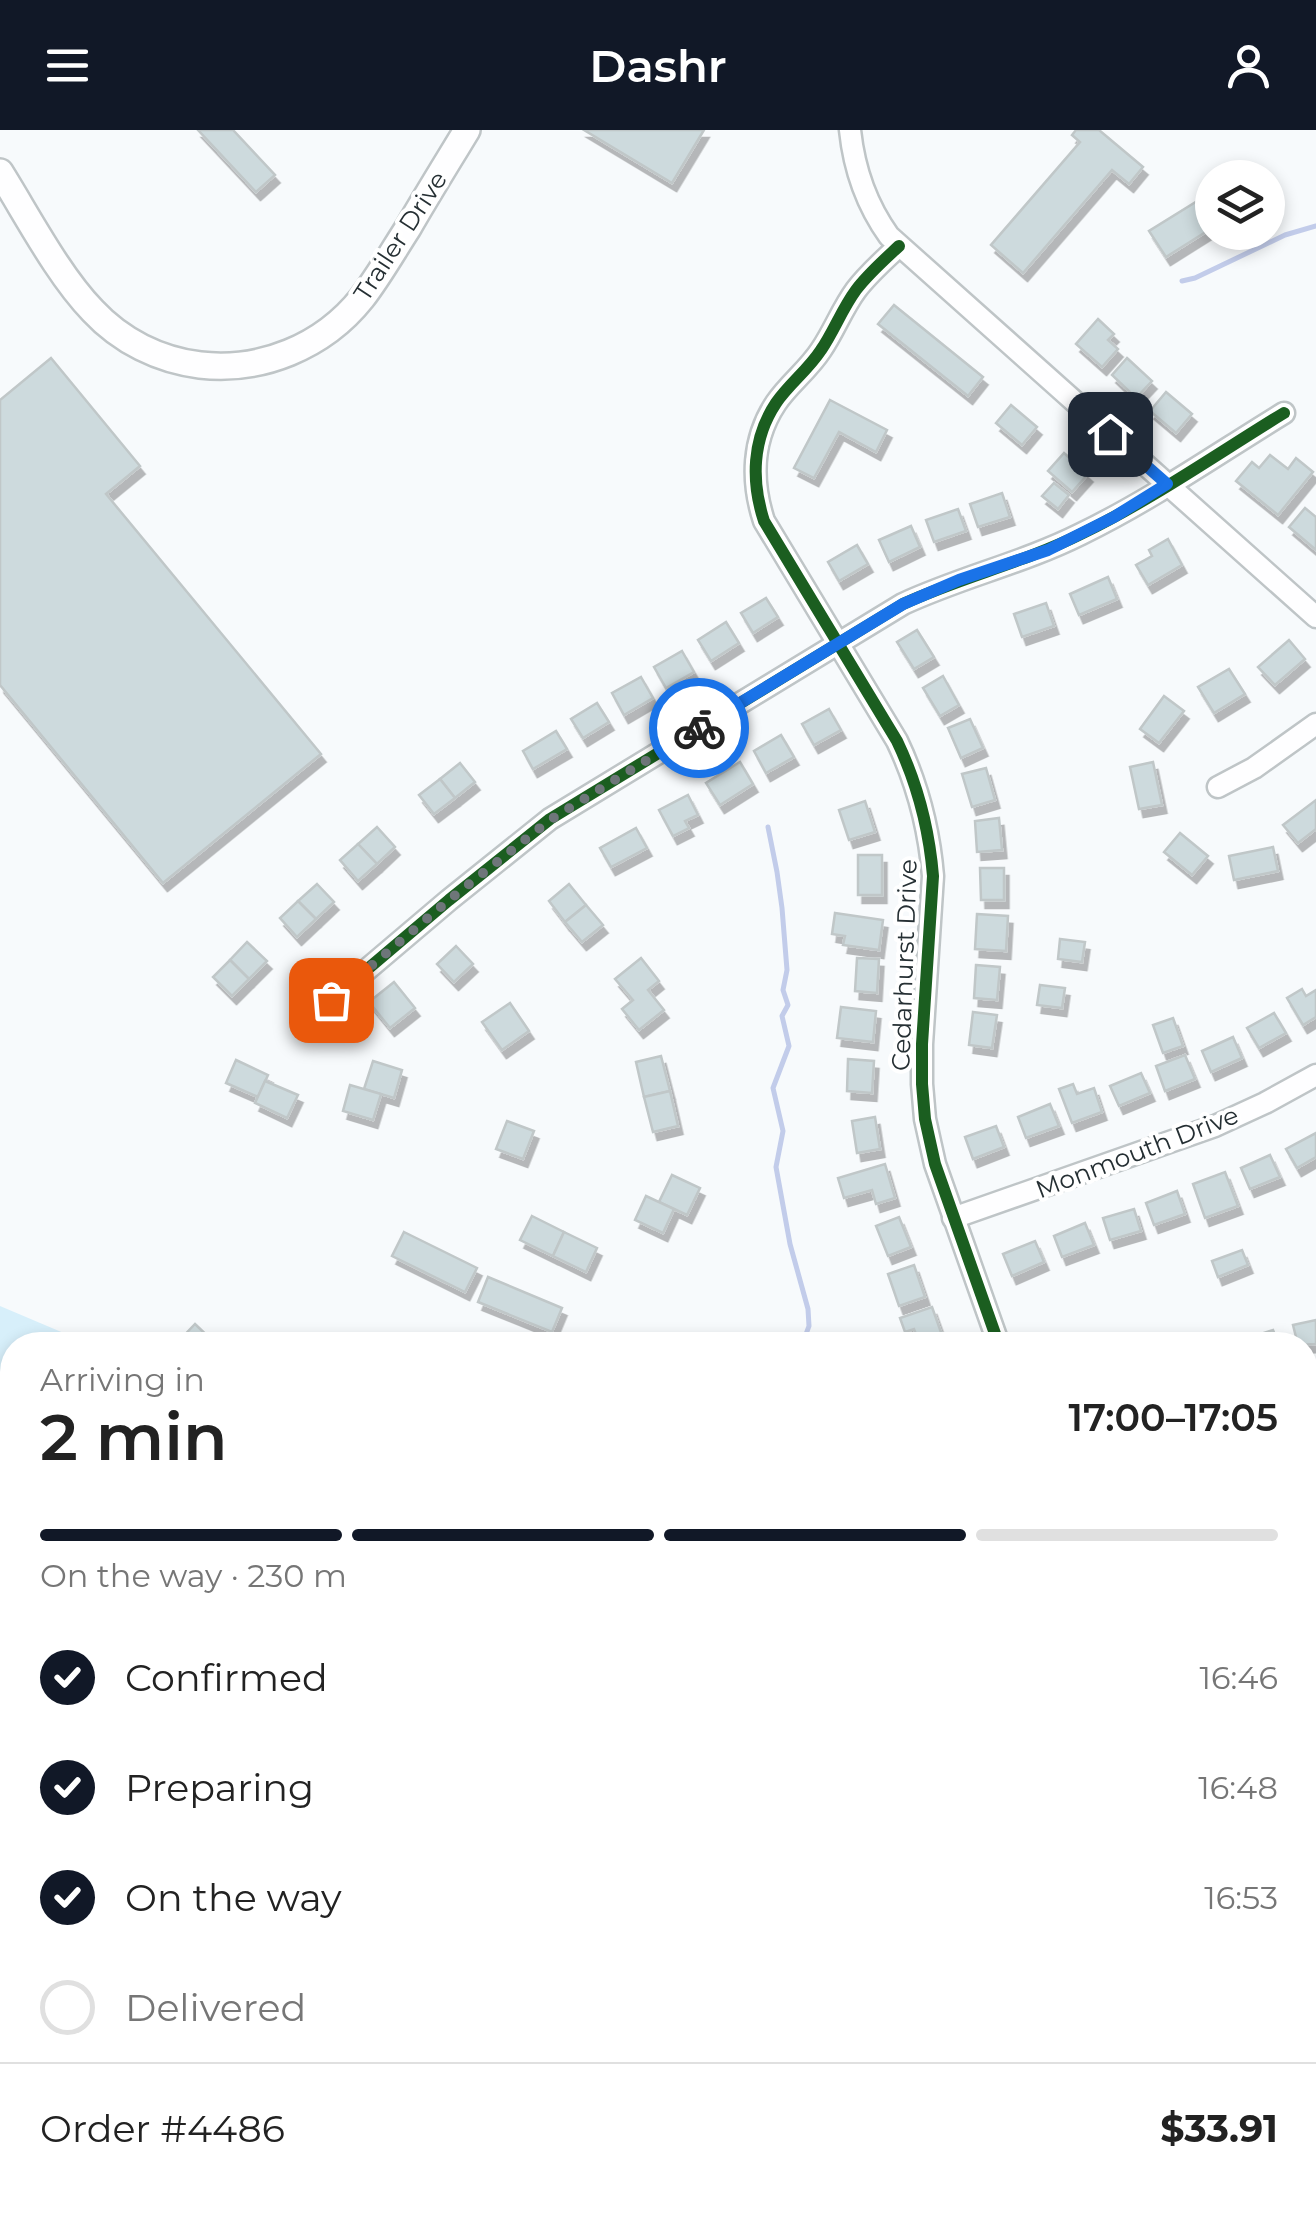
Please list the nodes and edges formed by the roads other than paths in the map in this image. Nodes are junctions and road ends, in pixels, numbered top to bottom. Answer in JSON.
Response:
{"nodes":[{"id":1,"x":467,"y":130,"type":"edge"},
{"id":2,"x":850,"y":130,"type":"edge"},
{"id":3,"x":0,"y":172,"type":"edge"},
{"id":4,"x":899,"y":246,"type":"junction"},
{"id":5,"x":1284,"y":413,"type":"dead end"},
{"id":6,"x":1167,"y":484,"type":"junction"},
{"id":7,"x":1316,"y":617,"type":"edge"},
{"id":8,"x":838,"y":644,"type":"junction"},
{"id":9,"x":1316,"y":724,"type":"edge"},
{"id":10,"x":1218,"y":787,"type":"dead end"},
{"id":11,"x":304,"y":1023,"type":"dead end"},
{"id":12,"x":1316,"y":1075,"type":"edge"},
{"id":13,"x":954,"y":1218,"type":"junction"},
{"id":14,"x":994,"y":1332,"type":"edge"}],
"edges":[{"from":1,"to":3,"type":"street","name":"Trailer Drive"},
{"from":2,"to":4,"type":"street"},
{"from":4,"to":6,"type":"street"},
{"from":4,"to":8,"type":"street","name":"Cedarhurst Drive"},
{"from":5,"to":6,"type":"street"},
{"from":6,"to":7,"type":"street"},
{"from":6,"to":8,"type":"street"},
{"from":8,"to":11,"type":"street"},
{"from":8,"to":13,"type":"street","name":"Cedarhurst Drive"},
{"from":9,"to":10,"type":"street"},
{"from":12,"to":13,"type":"street","name":"Monmouth Drive"},
{"from":13,"to":14,"type":"street","name":"Cedarhurst Drive"}]}
